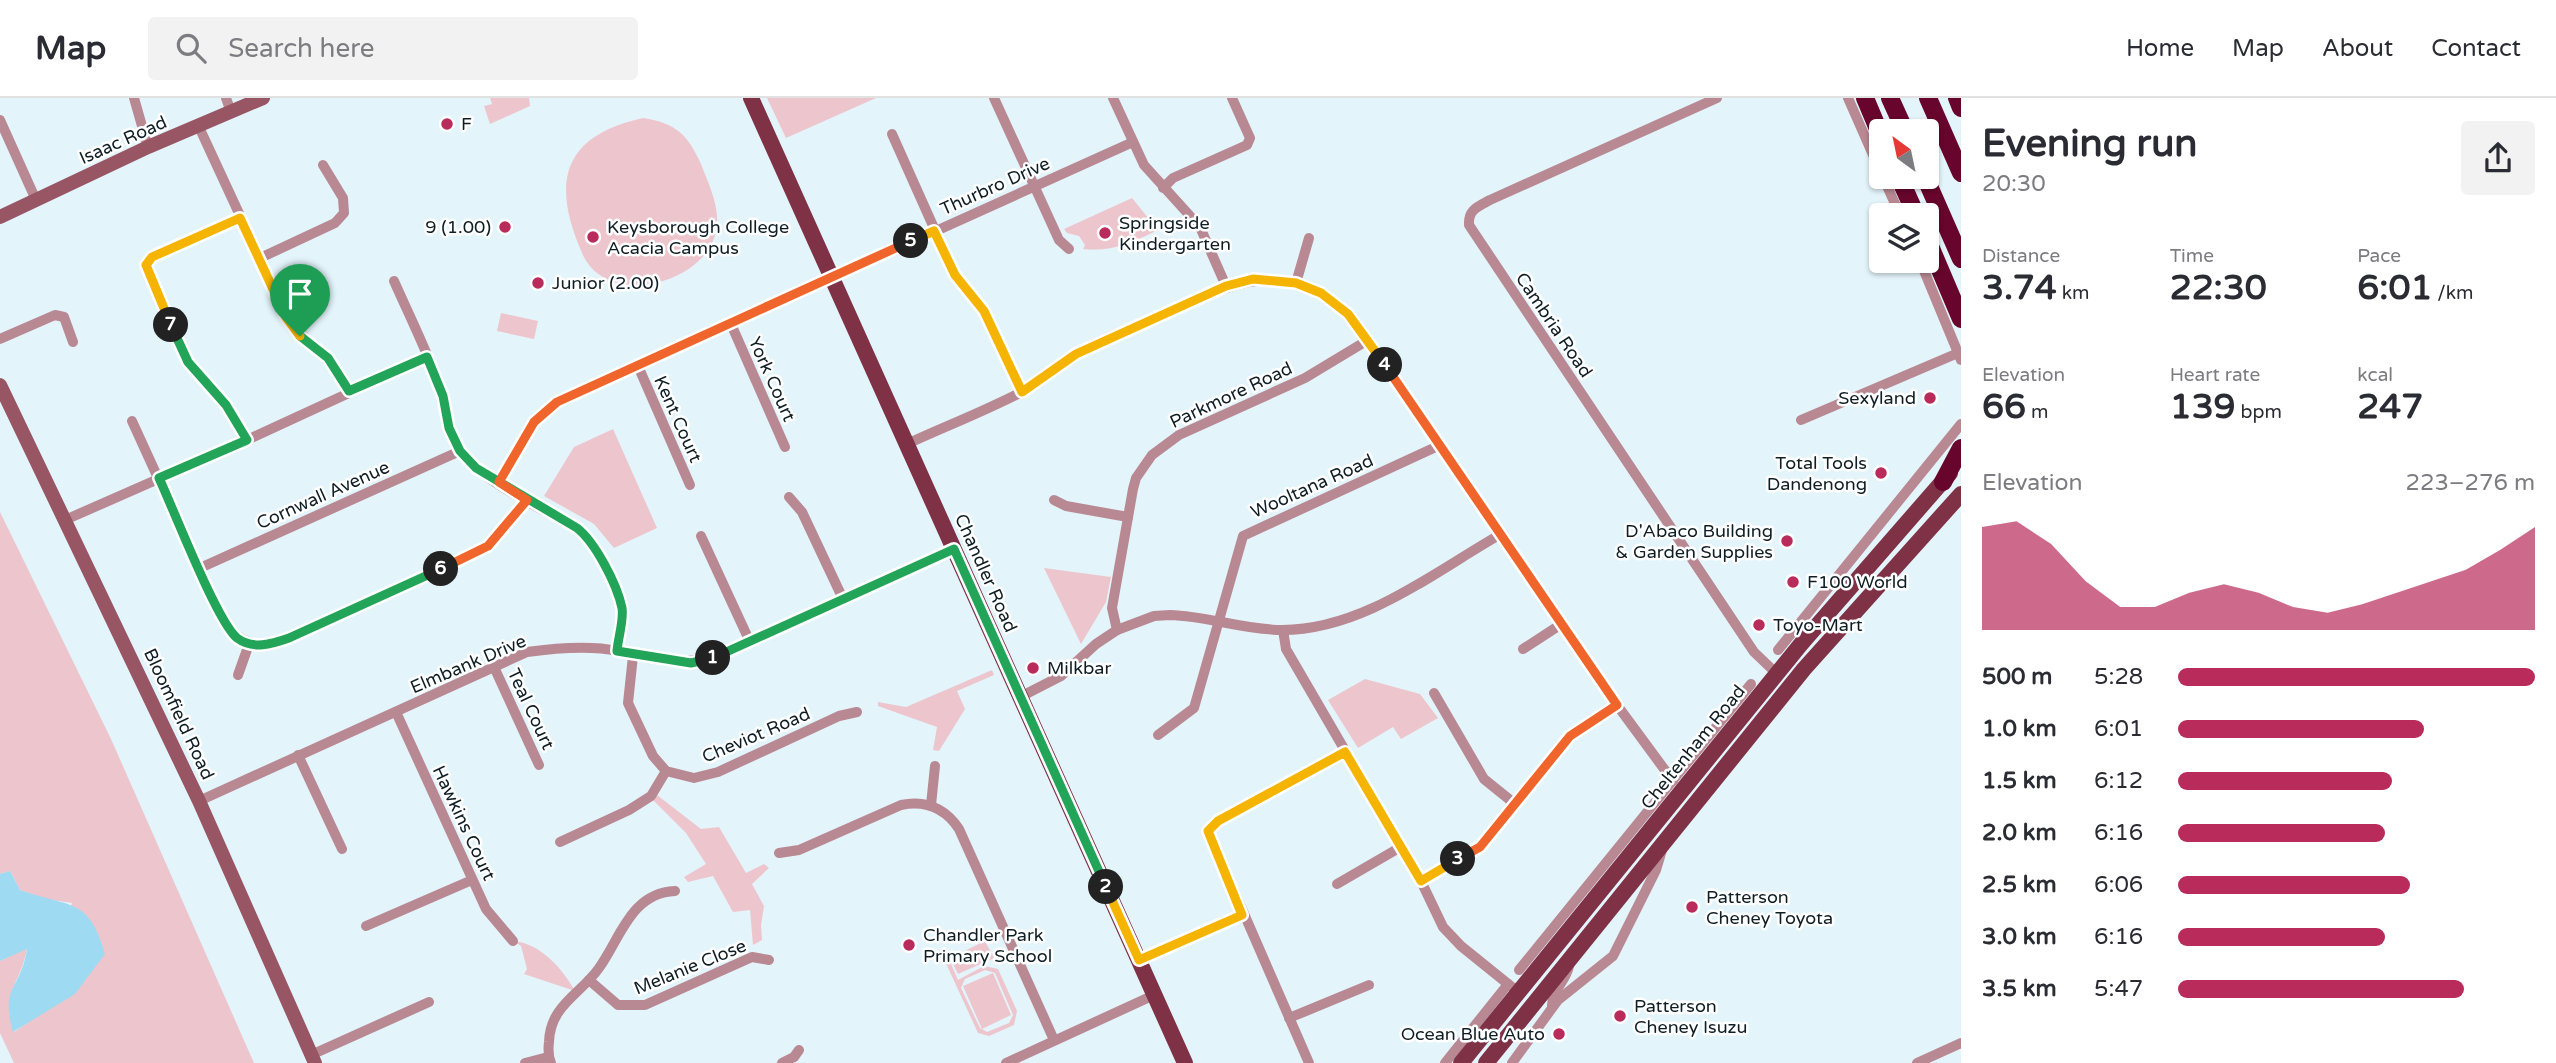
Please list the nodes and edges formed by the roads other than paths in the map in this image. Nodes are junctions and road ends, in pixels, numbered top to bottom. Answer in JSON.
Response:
{"nodes":[{"id":1,"x":134,"y":98,"type":"edge"},
{"id":2,"x":263,"y":98,"type":"edge"},
{"id":3,"x":751,"y":98,"type":"edge"},
{"id":4,"x":994,"y":98,"type":"edge"},
{"id":5,"x":1113,"y":98,"type":"edge"},
{"id":6,"x":1232,"y":98,"type":"edge"},
{"id":7,"x":1717,"y":98,"type":"edge"},
{"id":8,"x":1848,"y":98,"type":"edge"},
{"id":9,"x":1865,"y":98,"type":"edge"},
{"id":10,"x":1890,"y":98,"type":"edge"},
{"id":11,"x":1928,"y":98,"type":"edge"},
{"id":12,"x":1957,"y":98,"type":"edge"},
{"id":13,"x":228,"y":105,"type":"edge"},
{"id":14,"x":1961,"y":108,"type":"edge"},
{"id":15,"x":1874,"y":119,"type":"edge"},
{"id":16,"x":1900,"y":119,"type":"edge"},
{"id":17,"x":0,"y":120,"type":"edge"},
{"id":18,"x":199,"y":127,"type":"junction"},
{"id":19,"x":892,"y":134,"type":"dead end"},
{"id":20,"x":1133,"y":142,"type":"junction"},
{"id":21,"x":1869,"y":146,"type":"edge"},
{"id":22,"x":148,"y":147,"type":"junction"},
{"id":23,"x":323,"y":165,"type":"dead end"},
{"id":24,"x":1961,"y":173,"type":"edge"},
{"id":25,"x":1034,"y":186,"type":"junction"},
{"id":26,"x":1163,"y":188,"type":"junction"},
{"id":27,"x":1930,"y":189,"type":"edge"},
{"id":28,"x":36,"y":200,"type":"junction"},
{"id":29,"x":0,"y":217,"type":"edge"},
{"id":30,"x":240,"y":218,"type":"junction"},
{"id":31,"x":934,"y":231,"type":"junction"},
{"id":32,"x":1309,"y":238,"type":"dead end"},
{"id":33,"x":1069,"y":249,"type":"dead end"},
{"id":34,"x":258,"y":259,"type":"junction"},
{"id":35,"x":1961,"y":259,"type":"edge"},
{"id":36,"x":1939,"y":267,"type":"edge"},
{"id":37,"x":1925,"y":273,"type":"edge"},
{"id":38,"x":832,"y":278,"type":"junction"},
{"id":39,"x":394,"y":281,"type":"dead end"},
{"id":40,"x":1296,"y":283,"type":"junction"},
{"id":41,"x":1226,"y":286,"type":"junction"},
{"id":42,"x":1961,"y":319,"type":"edge"},
{"id":43,"x":731,"y":324,"type":"junction"},
{"id":44,"x":0,"y":340,"type":"edge"},
{"id":45,"x":1368,"y":340,"type":"junction"},
{"id":46,"x":73,"y":342,"type":"dead end"},
{"id":47,"x":1960,"y":356,"type":"edge"},
{"id":48,"x":427,"y":357,"type":"junction"},
{"id":49,"x":638,"y":366,"type":"junction"},
{"id":50,"x":0,"y":385,"type":"edge"},
{"id":51,"x":349,"y":391,"type":"junction"},
{"id":52,"x":1022,"y":392,"type":"junction"},
{"id":53,"x":1801,"y":420,"type":"dead end"},
{"id":54,"x":132,"y":421,"type":"dead end"},
{"id":55,"x":1961,"y":425,"type":"edge"},
{"id":56,"x":247,"y":440,"type":"junction"},
{"id":57,"x":907,"y":444,"type":"junction"},
{"id":58,"x":1438,"y":446,"type":"junction"},
{"id":59,"x":785,"y":447,"type":"dead end"},
{"id":60,"x":1961,"y":447,"type":"edge"},
{"id":61,"x":460,"y":451,"type":"junction"},
{"id":62,"x":1940,"y":451,"type":"junction"},
{"id":63,"x":1961,"y":461,"type":"edge"},
{"id":64,"x":159,"y":478,"type":"junction"},
{"id":65,"x":499,"y":482,"type":"junction"},
{"id":66,"x":1943,"y":482,"type":"junction"},
{"id":67,"x":690,"y":485,"type":"dead end"},
{"id":68,"x":1961,"y":494,"type":"edge"},
{"id":69,"x":789,"y":497,"type":"dead end"},
{"id":70,"x":527,"y":500,"type":"junction"},
{"id":71,"x":1054,"y":500,"type":"dead end"},
{"id":72,"x":1128,"y":517,"type":"junction"},
{"id":73,"x":65,"y":520,"type":"junction"},
{"id":74,"x":1501,"y":534,"type":"junction"},
{"id":75,"x":701,"y":536,"type":"dead end"},
{"id":76,"x":954,"y":549,"type":"junction"},
{"id":77,"x":200,"y":568,"type":"junction"},
{"id":78,"x":843,"y":598,"type":"junction"},
{"id":79,"x":1219,"y":622,"type":"junction"},
{"id":80,"x":1563,"y":623,"type":"junction"},
{"id":81,"x":1800,"y":623,"type":"junction"},
{"id":82,"x":1117,"y":630,"type":"junction"},
{"id":83,"x":1283,"y":630,"type":"junction"},
{"id":84,"x":750,"y":642,"type":"junction"},
{"id":85,"x":249,"y":644,"type":"junction"},
{"id":86,"x":1801,"y":645,"type":"junction"},
{"id":87,"x":1523,"y":649,"type":"dead end"},
{"id":88,"x":1778,"y":650,"type":"dead end"},
{"id":89,"x":617,"y":651,"type":"junction"},
{"id":90,"x":633,"y":656,"type":"junction"},
{"id":91,"x":494,"y":667,"type":"junction"},
{"id":92,"x":1777,"y":674,"type":"junction"},
{"id":93,"x":238,"y":675,"type":"dead end"},
{"id":94,"x":1792,"y":683,"type":"junction"},
{"id":95,"x":1751,"y":684,"type":"dead end"},
{"id":96,"x":1434,"y":692,"type":"dead end"},
{"id":97,"x":1022,"y":696,"type":"junction"},
{"id":98,"x":1617,"y":705,"type":"junction"},
{"id":99,"x":396,"y":712,"type":"junction"},
{"id":100,"x":857,"y":712,"type":"dead end"},
{"id":101,"x":1724,"y":717,"type":"junction"},
{"id":102,"x":1741,"y":717,"type":"junction"},
{"id":103,"x":1158,"y":735,"type":"dead end"},
{"id":104,"x":1345,"y":752,"type":"junction"},
{"id":105,"x":298,"y":755,"type":"junction"},
{"id":106,"x":539,"y":765,"type":"dead end"},
{"id":107,"x":935,"y":766,"type":"dead end"},
{"id":108,"x":666,"y":771,"type":"junction"},
{"id":109,"x":1673,"y":780,"type":"junction"},
{"id":110,"x":199,"y":801,"type":"junction"},
{"id":111,"x":1515,"y":804,"type":"junction"},
{"id":112,"x":931,"y":805,"type":"junction"},
{"id":113,"x":1667,"y":836,"type":"junction"},
{"id":114,"x":560,"y":842,"type":"dead end"},
{"id":115,"x":1399,"y":848,"type":"junction"},
{"id":116,"x":342,"y":849,"type":"dead end"},
{"id":117,"x":779,"y":853,"type":"dead end"},
{"id":118,"x":472,"y":880,"type":"junction"},
{"id":119,"x":1421,"y":881,"type":"junction"},
{"id":120,"x":1337,"y":884,"type":"dead end"},
{"id":121,"x":675,"y":891,"type":"dead end"},
{"id":122,"x":1242,"y":915,"type":"junction"},
{"id":123,"x":366,"y":926,"type":"dead end"},
{"id":124,"x":513,"y":941,"type":"dead end"},
{"id":125,"x":1570,"y":958,"type":"junction"},
{"id":126,"x":769,"y":960,"type":"dead end"},
{"id":127,"x":1139,"y":960,"type":"junction"},
{"id":128,"x":1519,"y":970,"type":"dead end"},
{"id":129,"x":589,"y":980,"type":"junction"},
{"id":130,"x":1549,"y":984,"type":"junction"},
{"id":131,"x":1369,"y":985,"type":"dead end"},
{"id":132,"x":1513,"y":988,"type":"junction"},
{"id":133,"x":1154,"y":995,"type":"junction"},
{"id":134,"x":429,"y":1002,"type":"dead end"},
{"id":135,"x":1552,"y":1006,"type":"junction"},
{"id":136,"x":1289,"y":1018,"type":"junction"},
{"id":137,"x":1054,"y":1040,"type":"junction"},
{"id":138,"x":1961,"y":1043,"type":"edge"},
{"id":139,"x":799,"y":1050,"type":"dead end"},
{"id":140,"x":313,"y":1059,"type":"edge"},
{"id":141,"x":550,"y":1060,"type":"edge"},
{"id":142,"x":525,"y":1063,"type":"edge"},
{"id":143,"x":782,"y":1063,"type":"edge"},
{"id":144,"x":1006,"y":1063,"type":"edge"},
{"id":145,"x":1185,"y":1063,"type":"edge"},
{"id":146,"x":1309,"y":1063,"type":"edge"},
{"id":147,"x":1445,"y":1063,"type":"edge"},
{"id":148,"x":1461,"y":1063,"type":"edge"},
{"id":149,"x":1486,"y":1063,"type":"edge"},
{"id":150,"x":1512,"y":1063,"type":"edge"},
{"id":151,"x":1917,"y":1063,"type":"edge"}],
"edges":[{"from":1,"to":22,"type":"street"},
{"from":2,"to":13,"type":"street","name":"Isaac Road"},
{"from":3,"to":38,"type":"main road","name":"Chandler Road"},
{"from":4,"to":25,"type":"street"},
{"from":5,"to":20,"type":"street"},
{"from":6,"to":26,"type":"street"},
{"from":7,"to":92,"type":"street","name":"Cambria Road"},
{"from":8,"to":21,"type":"street"},
{"from":9,"to":15,"type":"highway"},
{"from":10,"to":16,"type":"highway"},
{"from":11,"to":24,"type":"highway"},
{"from":12,"to":14,"type":"highway"},
{"from":13,"to":18,"type":"street","name":"Isaac Road"},
{"from":17,"to":28,"type":"street"},
{"from":18,"to":22,"type":"street","name":"Isaac Road"},
{"from":18,"to":30,"type":"street"},
{"from":19,"to":31,"type":"street"},
{"from":20,"to":25,"type":"street","name":"Thurbro Drive"},
{"from":20,"to":26,"type":"street"},
{"from":22,"to":28,"type":"street","name":"Isaac Road"},
{"from":23,"to":34,"type":"street"},
{"from":25,"to":31,"type":"street","name":"Thurbro Drive"},
{"from":25,"to":33,"type":"street"},
{"from":26,"to":41,"type":"street"},
{"from":27,"to":35,"type":"highway"},
{"from":28,"to":29,"type":"street","name":"Isaac Road"},
{"from":30,"to":34,"type":"street"},
{"from":30,"to":56,"type":"street"},
{"from":31,"to":38,"type":"street","name":"Thurbro Drive"},
{"from":31,"to":52,"type":"street"},
{"from":32,"to":40,"type":"street"},
{"from":34,"to":51,"type":"street"},
{"from":36,"to":42,"type":"highway"},
{"from":37,"to":47,"type":"street"},
{"from":38,"to":43,"type":"street","name":"Thurbro Drive"},
{"from":38,"to":57,"type":"main road","name":"Chandler Road"},
{"from":39,"to":48,"type":"street"},
{"from":40,"to":41,"type":"street"},
{"from":40,"to":45,"type":"street"},
{"from":41,"to":52,"type":"street"},
{"from":43,"to":49,"type":"street","name":"Thurbro Drive"},
{"from":43,"to":59,"type":"street","name":"York Court"},
{"from":44,"to":46,"type":"street"},
{"from":45,"to":58,"type":"street"},
{"from":45,"to":72,"type":"street","name":"Parkmore Road"},
{"from":47,"to":53,"type":"street"},
{"from":48,"to":51,"type":"street"},
{"from":48,"to":61,"type":"street"},
{"from":49,"to":65,"type":"street","name":"Thurbro Drive"},
{"from":49,"to":67,"type":"street","name":"Kent Court"},
{"from":50,"to":73,"type":"street","name":"Bloomfield Road"},
{"from":51,"to":56,"type":"street"},
{"from":52,"to":57,"type":"street"},
{"from":54,"to":64,"type":"street"},
{"from":55,"to":62,"type":"street"},
{"from":56,"to":64,"type":"street"},
{"from":57,"to":76,"type":"main road","name":"Chandler Road"},
{"from":58,"to":74,"type":"street"},
{"from":58,"to":79,"type":"street","name":"Wooltana Road"},
{"from":60,"to":62,"type":"street"},
{"from":60,"to":66,"type":"highway"},
{"from":61,"to":65,"type":"street"},
{"from":61,"to":77,"type":"street","name":"Cornwall Avenue"},
{"from":62,"to":81,"type":"street"},
{"from":63,"to":66,"type":"main road","name":"Cheltenham Road"},
{"from":64,"to":73,"type":"street"},
{"from":64,"to":77,"type":"street"},
{"from":65,"to":70,"type":"street"},
{"from":66,"to":86,"type":"main road","name":"Cheltenham Road"},
{"from":68,"to":94,"type":"main road","name":"Cheltenham Road"},
{"from":69,"to":78,"type":"street"},
{"from":70,"to":85,"type":"street"},
{"from":70,"to":89,"type":"street"},
{"from":71,"to":72,"type":"street"},
{"from":72,"to":82,"type":"street","name":"Parkmore Road"},
{"from":73,"to":110,"type":"street","name":"Bloomfield Road"},
{"from":74,"to":80,"type":"street"},
{"from":74,"to":83,"type":"street"},
{"from":75,"to":84,"type":"street"},
{"from":76,"to":78,"type":"street","name":"Elmbank Drive"},
{"from":76,"to":97,"type":"main road","name":"Chandler Road"},
{"from":77,"to":85,"type":"street"},
{"from":78,"to":84,"type":"street","name":"Elmbank Drive"},
{"from":79,"to":82,"type":"street"},
{"from":79,"to":83,"type":"street"},
{"from":79,"to":103,"type":"street","name":"Wooltana Road"},
{"from":80,"to":87,"type":"street"},
{"from":80,"to":98,"type":"street"},
{"from":81,"to":86,"type":"street"},
{"from":81,"to":88,"type":"street"},
{"from":82,"to":97,"type":"street"},
{"from":83,"to":104,"type":"street"},
{"from":84,"to":90,"type":"street","name":"Elmbank Drive"},
{"from":85,"to":93,"type":"street"},
{"from":86,"to":92,"type":"main road","name":"Cheltenham Road"},
{"from":89,"to":90,"type":"street","name":"Elmbank Drive"},
{"from":89,"to":91,"type":"street","name":"Elmbank Drive"},
{"from":90,"to":108,"type":"street"},
{"from":91,"to":99,"type":"street","name":"Elmbank Drive"},
{"from":91,"to":106,"type":"street","name":"Teal Court"},
{"from":92,"to":94,"type":"main road"},
{"from":92,"to":102,"type":"main road","name":"Cheltenham Road"},
{"from":94,"to":113,"type":"main road","name":"Cheltenham Road"},
{"from":95,"to":101,"type":"street","name":"Cheltenham Road"},
{"from":96,"to":111,"type":"street"},
{"from":97,"to":127,"type":"main road","name":"Chandler Road"},
{"from":98,"to":109,"type":"street"},
{"from":98,"to":111,"type":"street"},
{"from":99,"to":105,"type":"street","name":"Elmbank Drive"},
{"from":99,"to":118,"type":"street","name":"Hawkins Court"},
{"from":100,"to":108,"type":"street","name":"Cheviot Road"},
{"from":101,"to":102,"type":"street"},
{"from":101,"to":109,"type":"street","name":"Cheltenham Road"},
{"from":102,"to":132,"type":"main road","name":"Cheltenham Road"},
{"from":104,"to":115,"type":"street"},
{"from":104,"to":122,"type":"street"},
{"from":105,"to":110,"type":"street","name":"Elmbank Drive"},
{"from":105,"to":116,"type":"street"},
{"from":107,"to":112,"type":"street"},
{"from":108,"to":114,"type":"street"},
{"from":109,"to":128,"type":"street","name":"Cheltenham Road"},
{"from":110,"to":140,"type":"street","name":"Bloomfield Road"},
{"from":111,"to":119,"type":"street"},
{"from":112,"to":117,"type":"street"},
{"from":112,"to":137,"type":"street"},
{"from":113,"to":125,"type":"main road","name":"Cheltenham Road"},
{"from":113,"to":135,"type":"street","name":"Cheltenham Road"},
{"from":115,"to":119,"type":"street"},
{"from":115,"to":120,"type":"street"},
{"from":118,"to":123,"type":"street"},
{"from":118,"to":124,"type":"street","name":"Hawkins Court"},
{"from":119,"to":132,"type":"street"},
{"from":121,"to":129,"type":"street"},
{"from":122,"to":127,"type":"street"},
{"from":122,"to":136,"type":"street"},
{"from":125,"to":130,"type":"main road","name":"Cheltenham Road"},
{"from":125,"to":135,"type":"street"},
{"from":126,"to":129,"type":"street","name":"Melanie Close"},
{"from":127,"to":133,"type":"main road","name":"Chandler Road"},
{"from":129,"to":141,"type":"street"},
{"from":130,"to":132,"type":"main road"},
{"from":130,"to":149,"type":"main road","name":"Cheltenham Road"},
{"from":131,"to":136,"type":"street"},
{"from":132,"to":147,"type":"street","name":"Cheltenham Road"},
{"from":132,"to":148,"type":"main road","name":"Cheltenham Road"},
{"from":133,"to":137,"type":"street"},
{"from":133,"to":145,"type":"main road","name":"Chandler Road"},
{"from":134,"to":140,"type":"street"},
{"from":135,"to":150,"type":"street","name":"Cheltenham Road"},
{"from":136,"to":146,"type":"street"},
{"from":137,"to":144,"type":"street"},
{"from":138,"to":151,"type":"street"},
{"from":139,"to":143,"type":"street"},
{"from":141,"to":142,"type":"street"}]}
